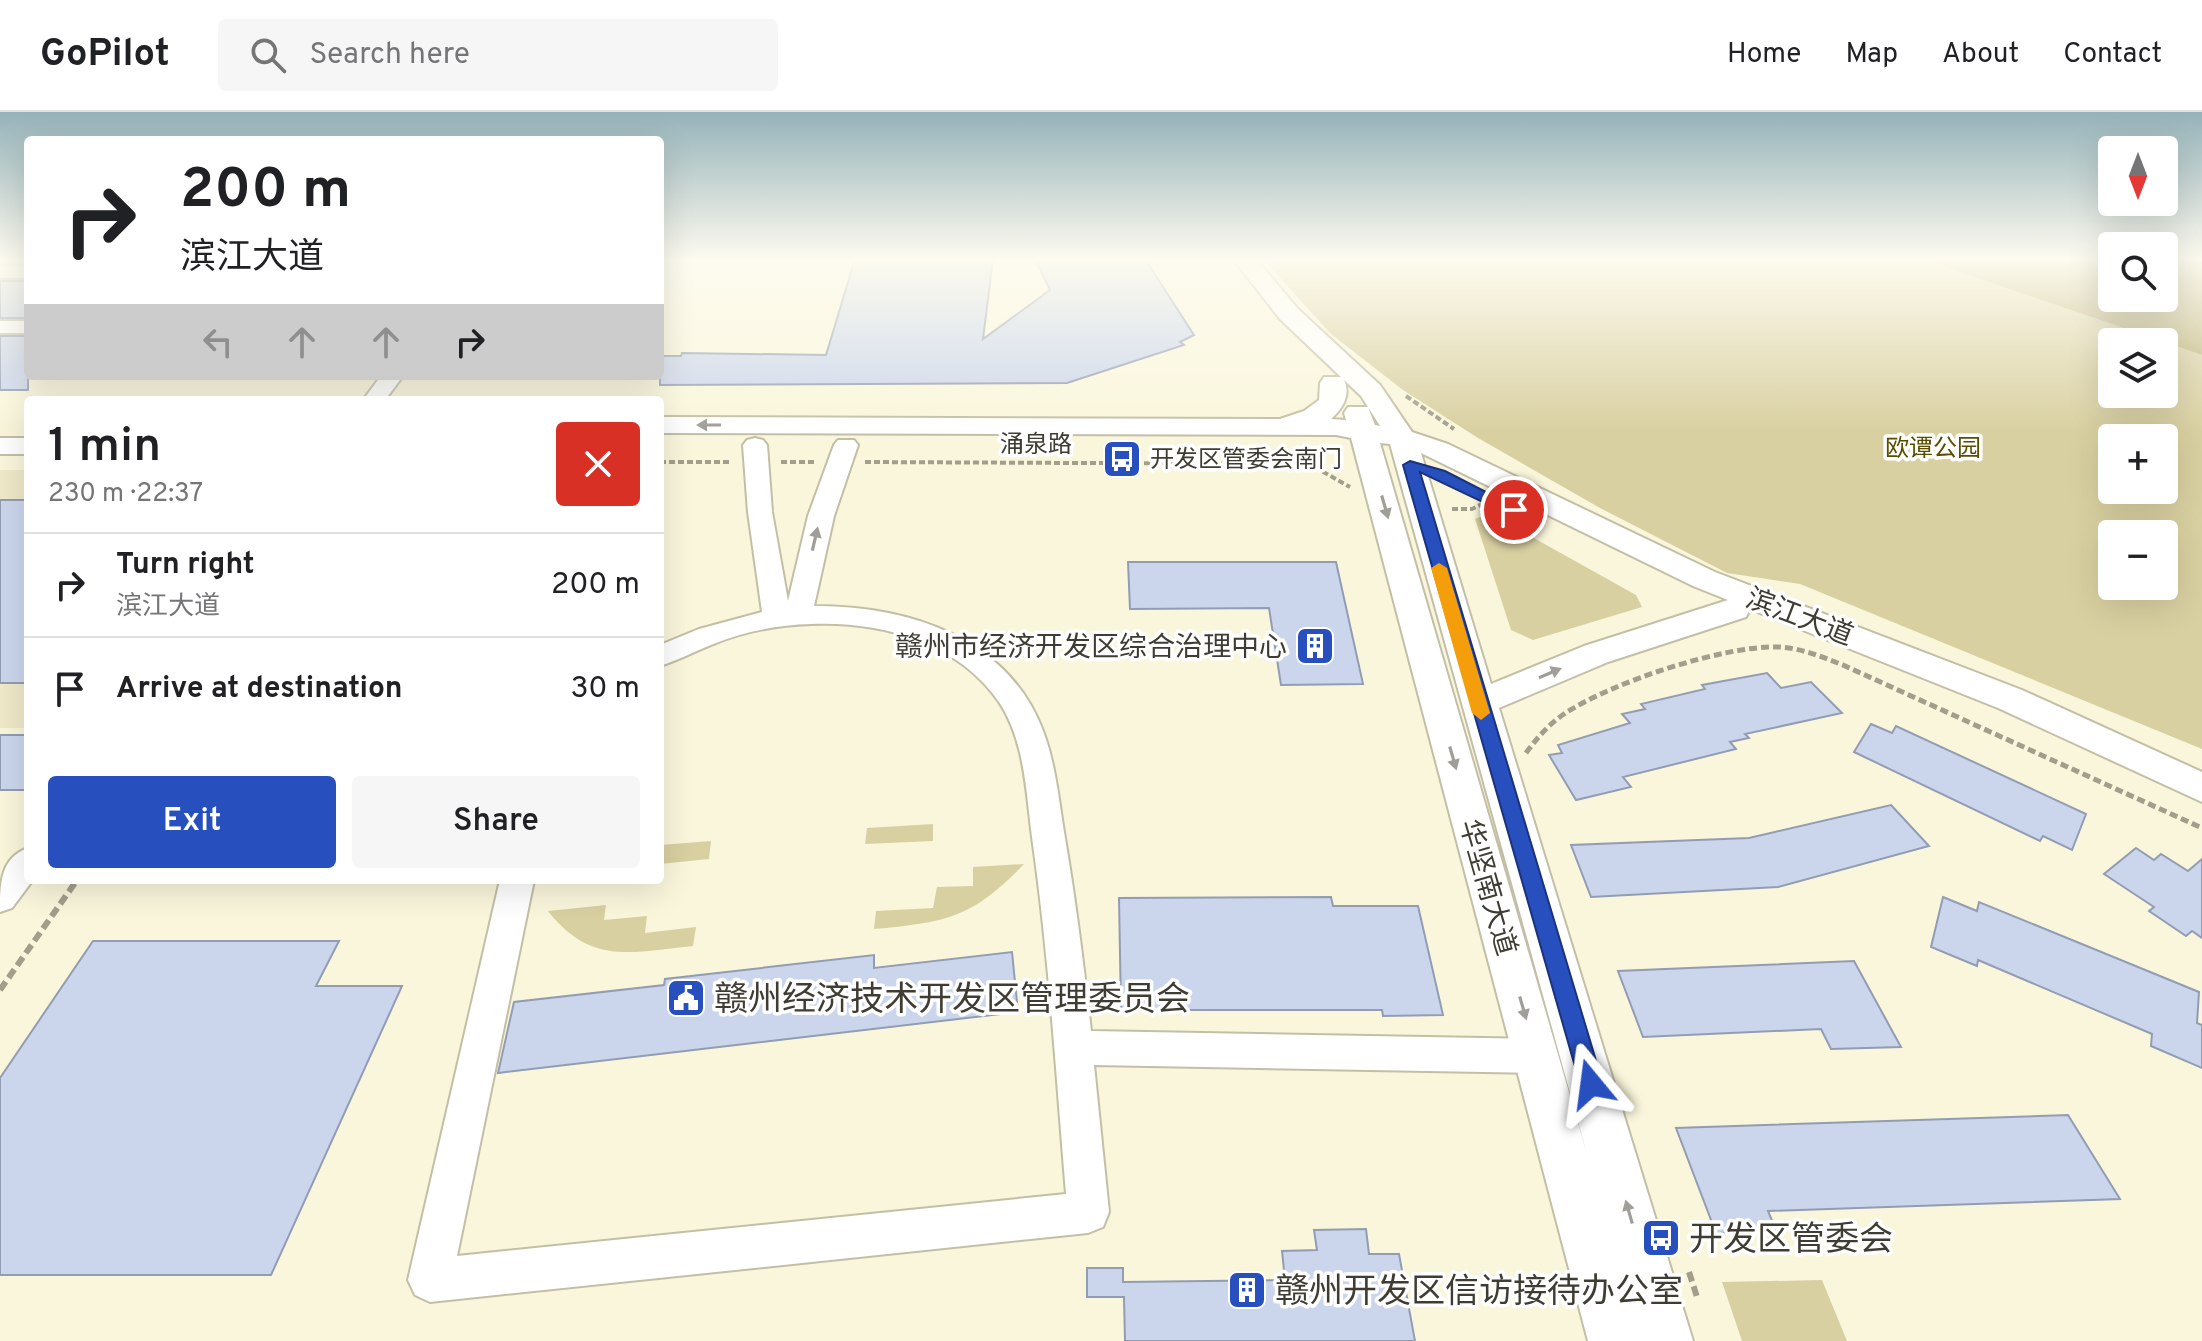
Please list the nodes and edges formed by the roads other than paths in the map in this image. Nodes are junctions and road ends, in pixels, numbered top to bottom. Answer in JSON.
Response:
{"nodes":[{"id":1,"x":1267,"y":316,"type":"edge"},
{"id":2,"x":1292,"y":316,"type":"edge"},
{"id":3,"x":0,"y":327,"type":"edge"},
{"id":4,"x":24,"y":327,"type":"edge"},
{"id":5,"x":1333,"y":383,"type":"junction"},
{"id":6,"x":1385,"y":390,"type":"junction"},
{"id":7,"x":0,"y":424,"type":"edge"},
{"id":8,"x":24,"y":424,"type":"edge"},
{"id":9,"x":664,"y":425,"type":"edge"},
{"id":10,"x":1271,"y":426,"type":"junction"},
{"id":11,"x":664,"y":445,"type":"edge"},
{"id":12,"x":0,"y":446,"type":"edge"},
{"id":13,"x":24,"y":446,"type":"edge"},
{"id":14,"x":1386,"y":447,"type":"junction"},
{"id":15,"x":756,"y":453,"type":"junction"},
{"id":16,"x":843,"y":453,"type":"junction"},
{"id":17,"x":1564,"y":511,"type":"junction"},
{"id":18,"x":1734,"y":609,"type":"junction"},
{"id":19,"x":787,"y":617,"type":"junction"},
{"id":20,"x":664,"y":654,"type":"edge"},
{"id":21,"x":1478,"y":703,"type":"junction"},
{"id":22,"x":2202,"y":788,"type":"edge"},
{"id":23,"x":2202,"y":802,"type":"edge"},
{"id":24,"x":24,"y":866,"type":"edge"},
{"id":25,"x":516,"y":884,"type":"edge"},
{"id":26,"x":0,"y":898,"type":"edge"},
{"id":27,"x":1073,"y":1048,"type":"junction"},
{"id":28,"x":1536,"y":1056,"type":"junction"},
{"id":29,"x":1615,"y":1341,"type":"edge"},
{"id":30,"x":1666,"y":1341,"type":"edge"}],
"edges":[{"from":1,"to":5,"type":"main road"},
{"from":2,"to":6,"type":"main road"},
{"from":3,"to":4,"type":"street"},
{"from":5,"to":10,"type":"main road"},
{"from":5,"to":14,"type":"main road"},
{"from":6,"to":14,"type":"main road"},
{"from":6,"to":17,"type":"main road"},
{"from":7,"to":8,"type":"main road"},
{"from":10,"to":9,"type":"main road","name":"涌泉路","one_way":true},
{"from":10,"to":14,"type":"main road","name":"涌泉路"},
{"from":11,"to":15,"type":"main road","name":"涌泉路"},
{"from":12,"to":13,"type":"main road"},
{"from":14,"to":16,"type":"main road","name":"涌泉路"},
{"from":14,"to":17,"type":"main road","name":"滨江大道"},
{"from":14,"to":18,"type":"main road","name":"滨江大道"},
{"from":14,"to":21,"type":"main road","name":"华坚南大道"},
{"from":14,"to":28,"type":"main road","name":"华坚南大道","one_way":true},
{"from":15,"to":16,"type":"main road","name":"涌泉路"},
{"from":15,"to":19,"type":"street"},
{"from":19,"to":16,"type":"street","one_way":true},
{"from":17,"to":22,"type":"main road","name":"滨江大道"},
{"from":21,"to":18,"type":"main road","one_way":true},
{"from":18,"to":23,"type":"main road","name":"滨江大道"},
{"from":19,"to":20,"type":"street"},
{"from":19,"to":27,"type":"street"},
{"from":30,"to":21,"type":"main road","name":"华坚南大道","one_way":true},
{"from":24,"to":26,"type":"street"},
{"from":25,"to":27,"type":"street"},
{"from":27,"to":28,"type":"street"},
{"from":28,"to":29,"type":"main road","name":"华坚南大道"}]}
